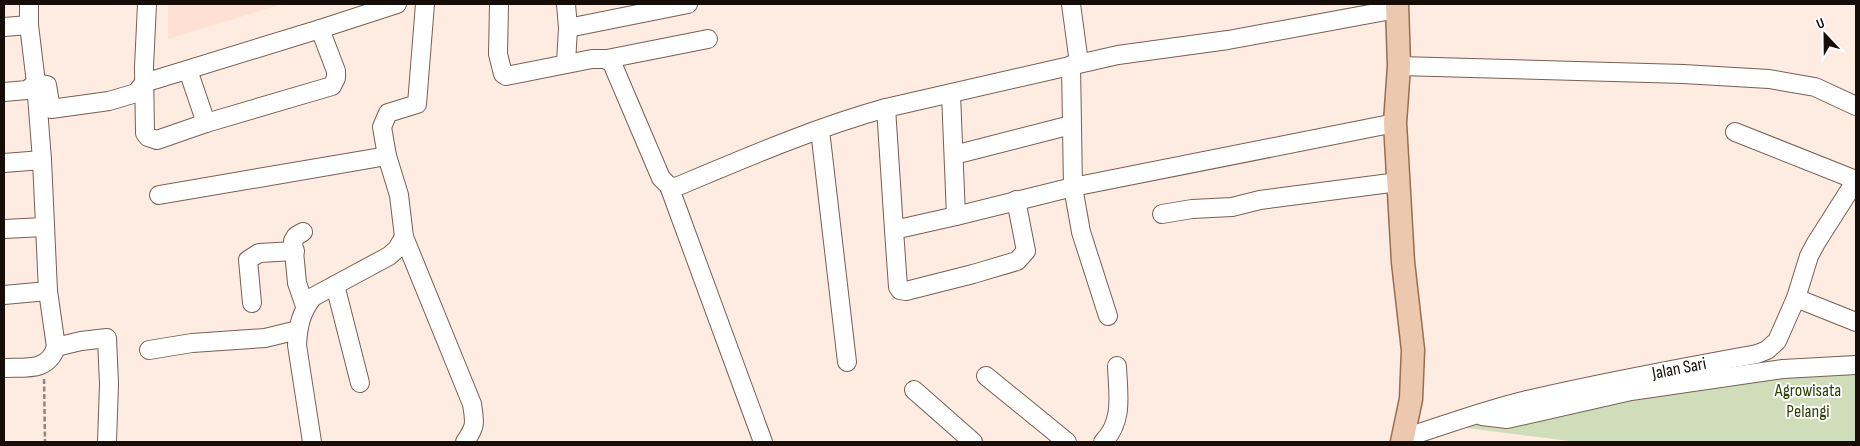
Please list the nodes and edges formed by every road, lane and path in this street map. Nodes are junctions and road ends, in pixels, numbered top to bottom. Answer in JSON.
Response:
{"nodes":[{"id":1,"x":29,"y":4,"type":"edge"},
{"id":2,"x":147,"y":4,"type":"edge"},
{"id":3,"x":397,"y":4,"type":"edge"},
{"id":4,"x":425,"y":4,"type":"edge"},
{"id":5,"x":499,"y":4,"type":"edge"},
{"id":6,"x":566,"y":4,"type":"edge"},
{"id":7,"x":688,"y":4,"type":"edge"},
{"id":8,"x":1071,"y":4,"type":"edge"},
{"id":9,"x":1397,"y":6,"type":"edge"},
{"id":10,"x":28,"y":25,"type":"junction"},
{"id":11,"x":4,"y":27,"type":"edge"},
{"id":12,"x":568,"y":28,"type":"junction"},
{"id":13,"x":320,"y":29,"type":"junction"},
{"id":14,"x":708,"y":39,"type":"dead end"},
{"id":15,"x":607,"y":59,"type":"junction"},
{"id":16,"x":566,"y":63,"type":"junction"},
{"id":17,"x":1075,"y":64,"type":"junction"},
{"id":18,"x":1399,"y":66,"type":"junction"},
{"id":19,"x":188,"y":70,"type":"junction"},
{"id":20,"x":36,"y":83,"type":"junction"},
{"id":21,"x":144,"y":83,"type":"junction"},
{"id":22,"x":4,"y":92,"type":"edge"},
{"id":23,"x":951,"y":94,"type":"junction"},
{"id":24,"x":1856,"y":106,"type":"edge"},
{"id":25,"x":886,"y":108,"type":"junction"},
{"id":26,"x":206,"y":123,"type":"junction"},
{"id":27,"x":1395,"y":123,"type":"junction"},
{"id":28,"x":1071,"y":124,"type":"junction"},
{"id":29,"x":820,"y":130,"type":"junction"},
{"id":30,"x":1735,"y":132,"type":"dead end"},
{"id":31,"x":954,"y":155,"type":"junction"},
{"id":32,"x":387,"y":156,"type":"junction"},
{"id":33,"x":42,"y":160,"type":"junction"},
{"id":34,"x":4,"y":162,"type":"edge"},
{"id":35,"x":1856,"y":180,"type":"edge"},
{"id":36,"x":1398,"y":182,"type":"junction"},
{"id":37,"x":669,"y":186,"type":"junction"},
{"id":38,"x":1073,"y":187,"type":"junction"},
{"id":39,"x":159,"y":195,"type":"dead end"},
{"id":40,"x":1016,"y":200,"type":"junction"},
{"id":41,"x":1162,"y":214,"type":"dead end"},
{"id":42,"x":956,"y":216,"type":"junction"},
{"id":43,"x":44,"y":227,"type":"junction"},
{"id":44,"x":4,"y":230,"type":"edge"},
{"id":45,"x":894,"y":230,"type":"junction"},
{"id":46,"x":303,"y":232,"type":"dead end"},
{"id":47,"x":404,"y":237,"type":"junction"},
{"id":48,"x":295,"y":250,"type":"junction"},
{"id":49,"x":335,"y":285,"type":"junction"},
{"id":50,"x":48,"y":291,"type":"junction"},
{"id":51,"x":4,"y":295,"type":"edge"},
{"id":52,"x":1796,"y":298,"type":"junction"},
{"id":53,"x":252,"y":303,"type":"dead end"},
{"id":54,"x":305,"y":306,"type":"junction"},
{"id":55,"x":1108,"y":316,"type":"dead end"},
{"id":56,"x":1856,"y":322,"type":"edge"},
{"id":57,"x":297,"y":338,"type":"junction"},
{"id":58,"x":56,"y":347,"type":"junction"},
{"id":59,"x":149,"y":350,"type":"dead end"},
{"id":60,"x":847,"y":362,"type":"dead end"},
{"id":61,"x":44,"y":365,"type":"junction"},
{"id":62,"x":1856,"y":365,"type":"edge"},
{"id":63,"x":1117,"y":366,"type":"dead end"},
{"id":64,"x":4,"y":368,"type":"edge"},
{"id":65,"x":986,"y":376,"type":"dead end"},
{"id":66,"x":360,"y":383,"type":"dead end"},
{"id":67,"x":914,"y":390,"type":"dead end"},
{"id":68,"x":1474,"y":415,"type":"junction"},
{"id":69,"x":1403,"y":440,"type":"edge"},
{"id":70,"x":44,"y":442,"type":"edge"},
{"id":71,"x":108,"y":442,"type":"edge"},
{"id":72,"x":312,"y":442,"type":"edge"},
{"id":73,"x":465,"y":442,"type":"edge"},
{"id":74,"x":763,"y":442,"type":"edge"},
{"id":75,"x":973,"y":442,"type":"edge"},
{"id":76,"x":1067,"y":442,"type":"edge"},
{"id":77,"x":1103,"y":442,"type":"edge"}],
"edges":[{"from":1,"to":10,"type":"street"},
{"from":2,"to":21,"type":"street"},
{"from":3,"to":13,"type":"street"},
{"from":4,"to":32,"type":"street"},
{"from":5,"to":16,"type":"street"},
{"from":6,"to":12,"type":"street"},
{"from":7,"to":12,"type":"street"},
{"from":8,"to":17,"type":"street"},
{"from":9,"to":17,"type":"street"},
{"from":9,"to":18,"type":"main road"},
{"from":10,"to":11,"type":"street"},
{"from":10,"to":20,"type":"street"},
{"from":12,"to":16,"type":"street"},
{"from":13,"to":19,"type":"street"},
{"from":13,"to":26,"type":"street"},
{"from":14,"to":15,"type":"street"},
{"from":15,"to":16,"type":"street"},
{"from":15,"to":37,"type":"street"},
{"from":17,"to":23,"type":"street"},
{"from":17,"to":28,"type":"street"},
{"from":18,"to":24,"type":"street"},
{"from":18,"to":27,"type":"main road"},
{"from":19,"to":21,"type":"street"},
{"from":19,"to":26,"type":"street"},
{"from":20,"to":21,"type":"street"},
{"from":20,"to":22,"type":"street"},
{"from":20,"to":33,"type":"street"},
{"from":21,"to":26,"type":"street"},
{"from":23,"to":25,"type":"street"},
{"from":23,"to":31,"type":"street"},
{"from":25,"to":29,"type":"street"},
{"from":25,"to":45,"type":"street"},
{"from":27,"to":36,"type":"main road"},
{"from":27,"to":38,"type":"street"},
{"from":28,"to":31,"type":"street"},
{"from":28,"to":38,"type":"street"},
{"from":29,"to":37,"type":"street"},
{"from":29,"to":60,"type":"street"},
{"from":30,"to":35,"type":"street"},
{"from":31,"to":42,"type":"street"},
{"from":32,"to":39,"type":"street"},
{"from":32,"to":47,"type":"street"},
{"from":33,"to":34,"type":"street"},
{"from":33,"to":43,"type":"street"},
{"from":35,"to":52,"type":"street","name":"Jalan Sari"},
{"from":36,"to":41,"type":"street"},
{"from":36,"to":69,"type":"main road"},
{"from":37,"to":74,"type":"street"},
{"from":38,"to":40,"type":"street"},
{"from":38,"to":55,"type":"street"},
{"from":40,"to":42,"type":"street"},
{"from":40,"to":45,"type":"street"},
{"from":42,"to":45,"type":"street"},
{"from":43,"to":44,"type":"street"},
{"from":43,"to":50,"type":"street"},
{"from":46,"to":48,"type":"street"},
{"from":47,"to":49,"type":"street"},
{"from":47,"to":73,"type":"street"},
{"from":48,"to":53,"type":"street"},
{"from":48,"to":54,"type":"street"},
{"from":49,"to":54,"type":"street"},
{"from":49,"to":66,"type":"street"},
{"from":50,"to":51,"type":"street"},
{"from":50,"to":58,"type":"street"},
{"from":52,"to":56,"type":"street"},
{"from":52,"to":68,"type":"street","name":"Jalan Sari"},
{"from":54,"to":57,"type":"street"},
{"from":57,"to":59,"type":"street"},
{"from":57,"to":72,"type":"street"},
{"from":58,"to":61,"type":"street"},
{"from":58,"to":71,"type":"street"},
{"from":61,"to":64,"type":"street"},
{"from":61,"to":70,"type":"path"},
{"from":62,"to":68,"type":"street"},
{"from":63,"to":77,"type":"street"},
{"from":65,"to":76,"type":"street"},
{"from":67,"to":75,"type":"street"},
{"from":68,"to":69,"type":"street","name":"Jalan Sari"}]}
